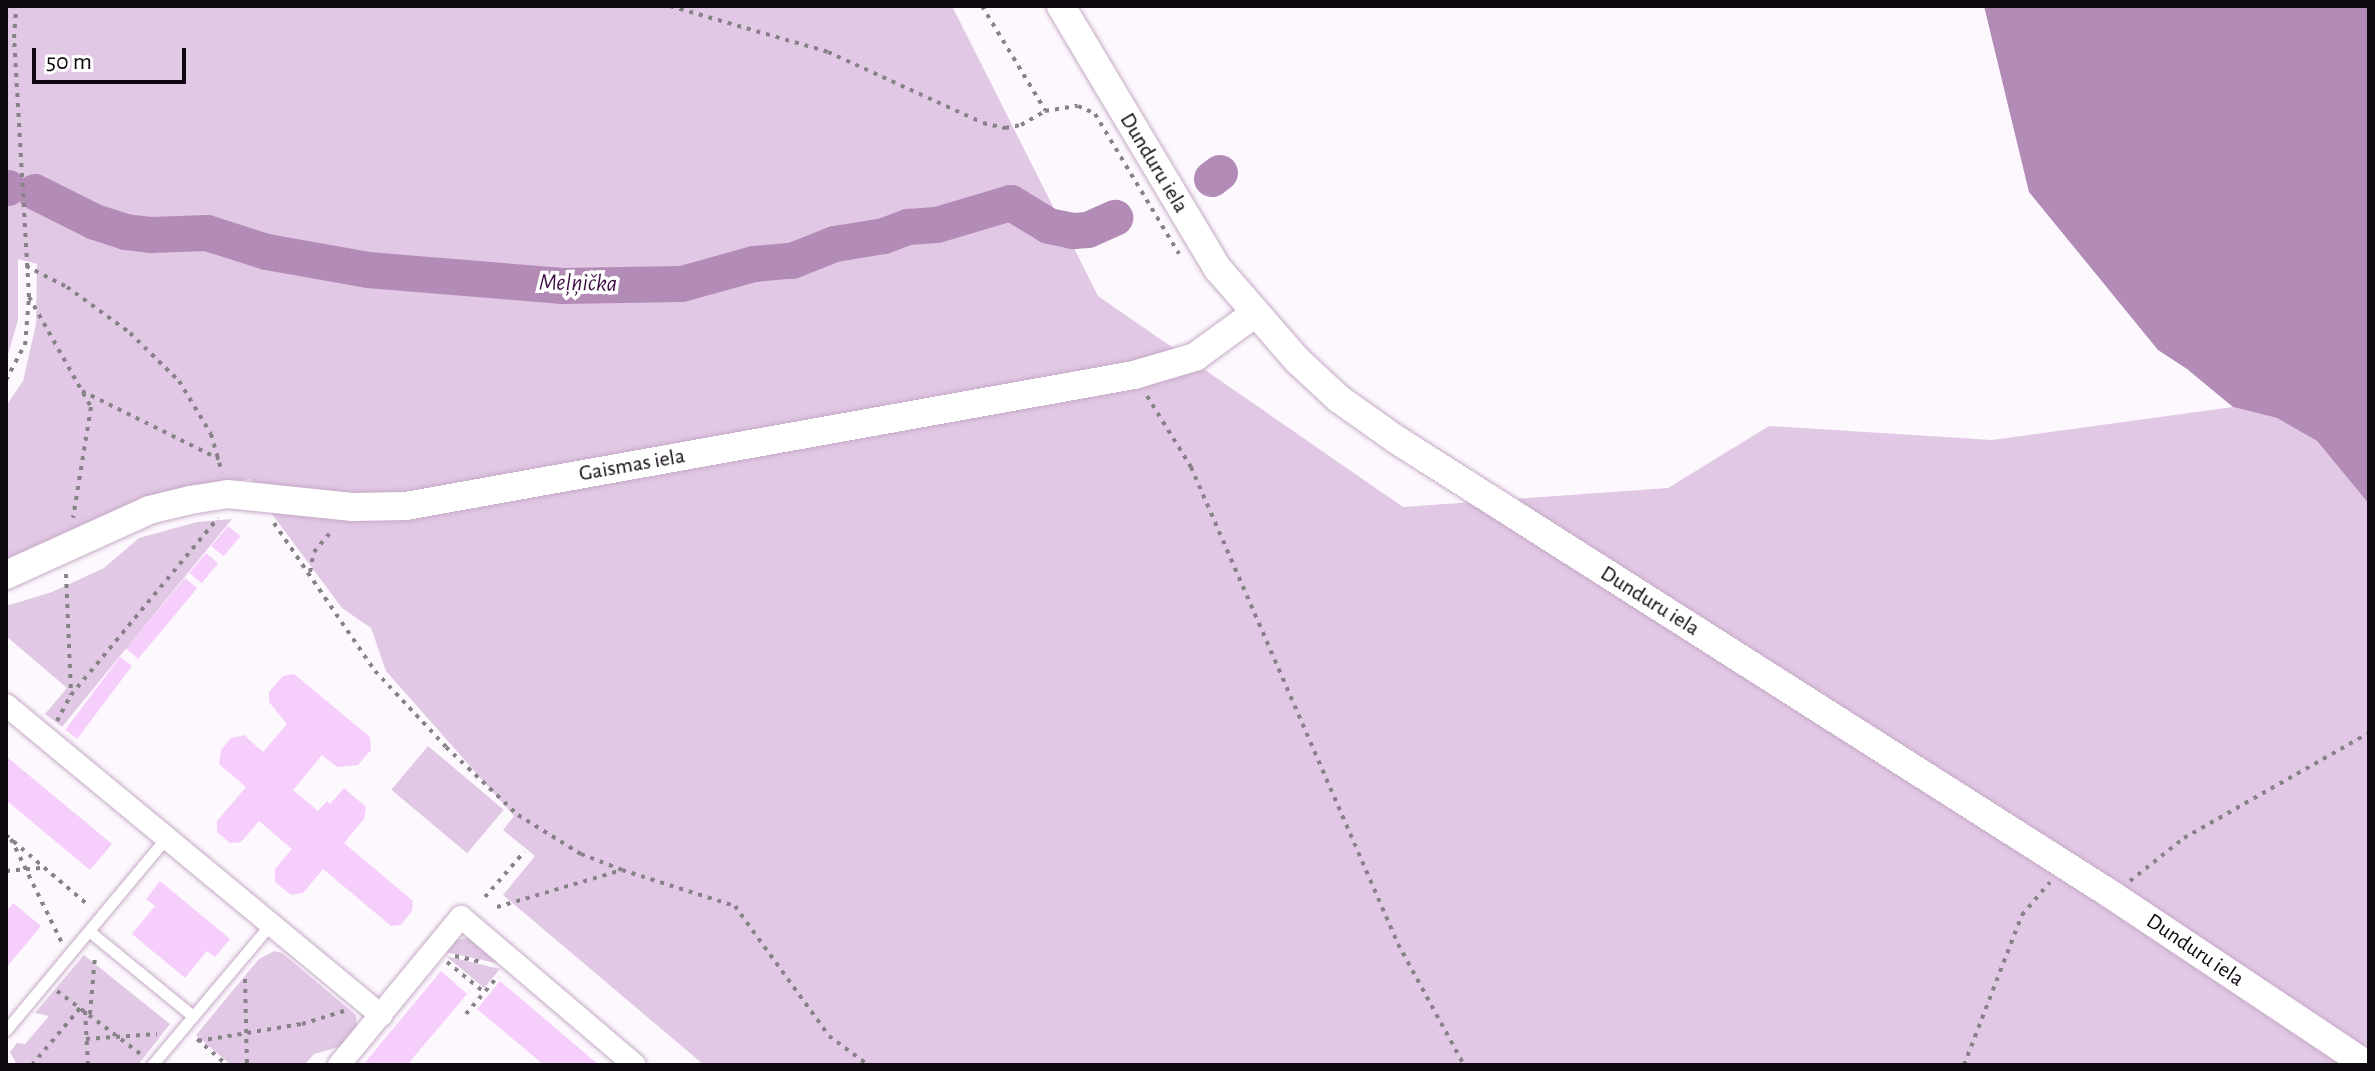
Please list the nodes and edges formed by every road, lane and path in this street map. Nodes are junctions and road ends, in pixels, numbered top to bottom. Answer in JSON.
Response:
{"nodes":[{"id":1,"x":16,"y":6,"type":"edge"},
{"id":2,"x":670,"y":6,"type":"edge"},
{"id":3,"x":982,"y":6,"type":"edge"},
{"id":4,"x":1064,"y":8,"type":"edge"},
{"id":5,"x":1045,"y":111,"type":"junction"},
{"id":6,"x":1094,"y":113,"type":"dead end"},
{"id":7,"x":26,"y":266,"type":"junction"},
{"id":8,"x":29,"y":297,"type":"junction"},
{"id":9,"x":1254,"y":314,"type":"junction"},
{"id":10,"x":1134,"y":375,"type":"junction"},
{"id":11,"x":6,"y":380,"type":"edge"},
{"id":12,"x":81,"y":391,"type":"junction"},
{"id":13,"x":246,"y":495,"type":"junction"},
{"id":14,"x":352,"y":507,"type":"junction"},
{"id":15,"x":71,"y":532,"type":"dead end"},
{"id":16,"x":310,"y":572,"type":"junction"},
{"id":17,"x":6,"y":575,"type":"edge"},
{"id":18,"x":66,"y":580,"type":"dead end"},
{"id":19,"x":71,"y":695,"type":"junction"},
{"id":20,"x":6,"y":705,"type":"edge"},
{"id":21,"x":2369,"y":733,"type":"edge"},
{"id":22,"x":56,"y":747,"type":"junction"},
{"id":23,"x":6,"y":835,"type":"edge"},
{"id":24,"x":166,"y":838,"type":"junction"},
{"id":25,"x":11,"y":839,"type":"junction"},
{"id":26,"x":524,"y":852,"type":"dead end"},
{"id":27,"x":45,"y":868,"type":"junction"},
{"id":28,"x":26,"y":869,"type":"junction"},
{"id":29,"x":622,"y":870,"type":"junction"},
{"id":30,"x":6,"y":871,"type":"edge"},
{"id":31,"x":2052,"y":880,"type":"dead end"},
{"id":32,"x":2112,"y":895,"type":"junction"},
{"id":33,"x":485,"y":897,"type":"dead end"},
{"id":34,"x":497,"y":907,"type":"dead end"},
{"id":35,"x":101,"y":916,"type":"junction"},
{"id":36,"x":270,"y":925,"type":"junction"},
{"id":37,"x":93,"y":934,"type":"junction"},
{"id":38,"x":433,"y":951,"type":"junction"},
{"id":39,"x":68,"y":955,"type":"junction"},
{"id":40,"x":244,"y":955,"type":"junction"},
{"id":41,"x":508,"y":963,"type":"junction"},
{"id":42,"x":46,"y":982,"type":"junction"},
{"id":43,"x":484,"y":992,"type":"junction"},
{"id":44,"x":374,"y":1010,"type":"junction"},
{"id":45,"x":85,"y":1011,"type":"junction"},
{"id":46,"x":466,"y":1014,"type":"dead end"},
{"id":47,"x":193,"y":1016,"type":"junction"},
{"id":48,"x":6,"y":1030,"type":"edge"},
{"id":49,"x":181,"y":1030,"type":"junction"},
{"id":50,"x":247,"y":1032,"type":"junction"},
{"id":51,"x":119,"y":1037,"type":"junction"},
{"id":52,"x":86,"y":1039,"type":"junction"},
{"id":53,"x":198,"y":1041,"type":"junction"},
{"id":54,"x":152,"y":1064,"type":"edge"},
{"id":55,"x":32,"y":1065,"type":"edge"},
{"id":56,"x":88,"y":1065,"type":"edge"},
{"id":57,"x":227,"y":1065,"type":"edge"},
{"id":58,"x":247,"y":1065,"type":"edge"},
{"id":59,"x":339,"y":1065,"type":"edge"},
{"id":60,"x":635,"y":1065,"type":"edge"},
{"id":61,"x":868,"y":1065,"type":"edge"},
{"id":62,"x":1464,"y":1065,"type":"edge"},
{"id":63,"x":1964,"y":1065,"type":"edge"},
{"id":64,"x":2367,"y":1065,"type":"edge"}],
"edges":[{"from":1,"to":7,"type":"path"},
{"from":2,"to":5,"type":"path"},
{"from":3,"to":5,"type":"path"},
{"from":4,"to":9,"type":"street","name":"Dunduru iela"},
{"from":5,"to":6,"type":"path"},
{"from":7,"to":8,"type":"path"},
{"from":7,"to":12,"type":"path"},
{"from":8,"to":11,"type":"path"},
{"from":8,"to":12,"type":"path"},
{"from":9,"to":10,"type":"street","name":"Gaismas iela"},
{"from":9,"to":32,"type":"street","name":"Dunduru iela"},
{"from":10,"to":14,"type":"street","name":"Gaismas iela"},
{"from":10,"to":62,"type":"path"},
{"from":12,"to":15,"type":"path"},
{"from":13,"to":14,"type":"street","name":"Gaismas iela"},
{"from":13,"to":16,"type":"path"},
{"from":13,"to":17,"type":"street","name":"Gaismas iela"},
{"from":13,"to":19,"type":"path"},
{"from":14,"to":16,"type":"path"},
{"from":16,"to":29,"type":"path"},
{"from":18,"to":19,"type":"path"},
{"from":19,"to":22,"type":"path"},
{"from":20,"to":22,"type":"street"},
{"from":21,"to":32,"type":"path"},
{"from":22,"to":24,"type":"street"},
{"from":23,"to":25,"type":"path"},
{"from":24,"to":35,"type":"lane"},
{"from":24,"to":36,"type":"street"},
{"from":25,"to":27,"type":"path"},
{"from":25,"to":28,"type":"path"},
{"from":26,"to":33,"type":"path"},
{"from":27,"to":28,"type":"path"},
{"from":27,"to":35,"type":"path"},
{"from":28,"to":30,"type":"path"},
{"from":28,"to":39,"type":"path"},
{"from":29,"to":34,"type":"path"},
{"from":29,"to":61,"type":"path"},
{"from":31,"to":63,"type":"path"},
{"from":32,"to":64,"type":"street","name":"Dunduru iela"},
{"from":35,"to":37,"type":"lane"},
{"from":36,"to":40,"type":"lane"},
{"from":36,"to":44,"type":"street"},
{"from":37,"to":39,"type":"lane"},
{"from":37,"to":45,"type":"path"},
{"from":37,"to":47,"type":"lane"},
{"from":38,"to":41,"type":"path"},
{"from":38,"to":41,"type":"street"},
{"from":38,"to":43,"type":"path"},
{"from":38,"to":44,"type":"street"},
{"from":39,"to":42,"type":"lane"},
{"from":40,"to":47,"type":"lane"},
{"from":40,"to":50,"type":"path"},
{"from":41,"to":43,"type":"path"},
{"from":41,"to":60,"type":"street"},
{"from":42,"to":45,"type":"path"},
{"from":42,"to":48,"type":"lane"},
{"from":43,"to":46,"type":"path"},
{"from":44,"to":50,"type":"path"},
{"from":44,"to":59,"type":"street"},
{"from":45,"to":51,"type":"path"},
{"from":45,"to":52,"type":"path"},
{"from":45,"to":55,"type":"path"},
{"from":47,"to":49,"type":"lane"},
{"from":49,"to":51,"type":"path"},
{"from":49,"to":53,"type":"path"},
{"from":49,"to":54,"type":"lane"},
{"from":50,"to":53,"type":"path"},
{"from":50,"to":58,"type":"path"},
{"from":51,"to":52,"type":"path"},
{"from":51,"to":54,"type":"path"},
{"from":52,"to":56,"type":"path"},
{"from":53,"to":57,"type":"path"}]}
